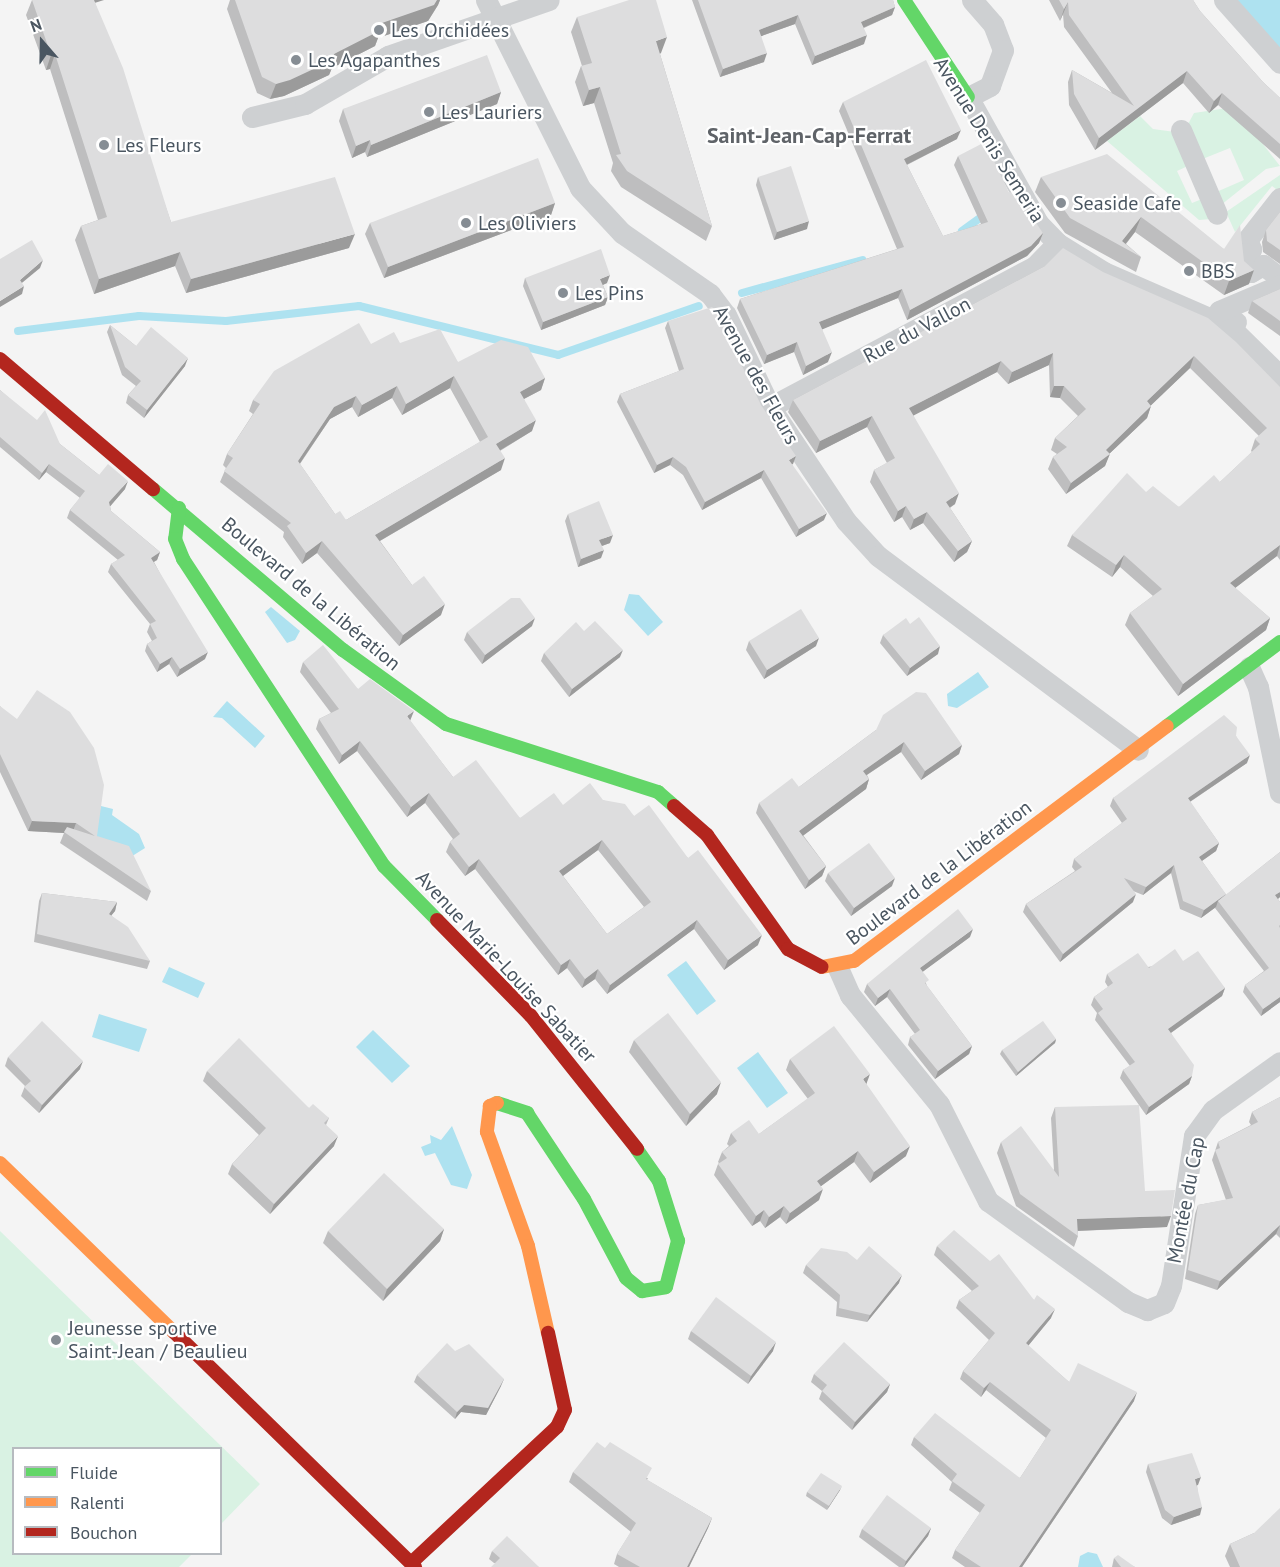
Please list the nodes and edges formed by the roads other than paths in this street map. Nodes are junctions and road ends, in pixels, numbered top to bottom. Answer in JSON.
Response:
{"nodes":[{"id":1,"x":549,"y":0,"type":"edge"},
{"id":2,"x":904,"y":0,"type":"edge"},
{"id":3,"x":972,"y":0,"type":"edge"},
{"id":4,"x":1224,"y":0,"type":"edge"},
{"id":5,"x":491,"y":9,"type":"edge"},
{"id":6,"x":1280,"y":63,"type":"edge"},
{"id":7,"x":968,"y":97,"type":"junction"},
{"id":8,"x":252,"y":117,"type":"dead end"},
{"id":9,"x":1181,"y":130,"type":"dead end"},
{"id":10,"x":1280,"y":198,"type":"edge"},
{"id":11,"x":1217,"y":214,"type":"dead end"},
{"id":12,"x":1057,"y":243,"type":"junction"},
{"id":13,"x":1280,"y":278,"type":"edge"},
{"id":14,"x":1280,"y":285,"type":"edge"},
{"id":15,"x":0,"y":359,"type":"edge"},
{"id":16,"x":1280,"y":363,"type":"edge"},
{"id":17,"x":1280,"y":376,"type":"edge"},
{"id":18,"x":770,"y":407,"type":"junction"},
{"id":19,"x":179,"y":508,"type":"junction"},
{"id":20,"x":1280,"y":642,"type":"edge"},
{"id":21,"x":1249,"y":667,"type":"junction"},
{"id":22,"x":1138,"y":750,"type":"junction"},
{"id":23,"x":1280,"y":793,"type":"edge"},
{"id":24,"x":838,"y":968,"type":"junction"},
{"id":25,"x":1280,"y":1062,"type":"edge"},
{"id":26,"x":0,"y":1163,"type":"edge"},
{"id":27,"x":413,"y":1565,"type":"edge"}],
"edges":[{"from":1,"to":5,"type":"street"},
{"from":2,"to":7,"type":"street","name":"Avenue Denis Semeria"},
{"from":3,"to":7,"type":"street"},
{"from":4,"to":6,"type":"street"},
{"from":5,"to":8,"type":"street"},
{"from":5,"to":18,"type":"street","name":"Avenue des Fleurs"},
{"from":7,"to":12,"type":"street","name":"Avenue Denis Semeria"},
{"from":9,"to":11,"type":"street"},
{"from":10,"to":13,"type":"street"},
{"from":12,"to":17,"type":"street","name":"Avenue Denis Semeria"},
{"from":12,"to":18,"type":"street","name":"Rue du Vallon"},
{"from":14,"to":16,"type":"street"},
{"from":15,"to":19,"type":"street","name":"Boulevard de la Libération"},
{"from":18,"to":22,"type":"street","name":"Avenue des Fleurs"},
{"from":19,"to":24,"type":"street","name":"Boulevard de la Libération"},
{"from":19,"to":27,"type":"street","name":"Avenue Marie-Louise Sabatier"},
{"from":20,"to":21,"type":"street","name":"Boulevard de la Libération"},
{"from":21,"to":22,"type":"street","name":"Boulevard de la Libération"},
{"from":21,"to":23,"type":"street"},
{"from":22,"to":24,"type":"street","name":"Boulevard de la Libération"},
{"from":24,"to":25,"type":"street","name":"Montée du Cap"},
{"from":26,"to":27,"type":"street"}]}
